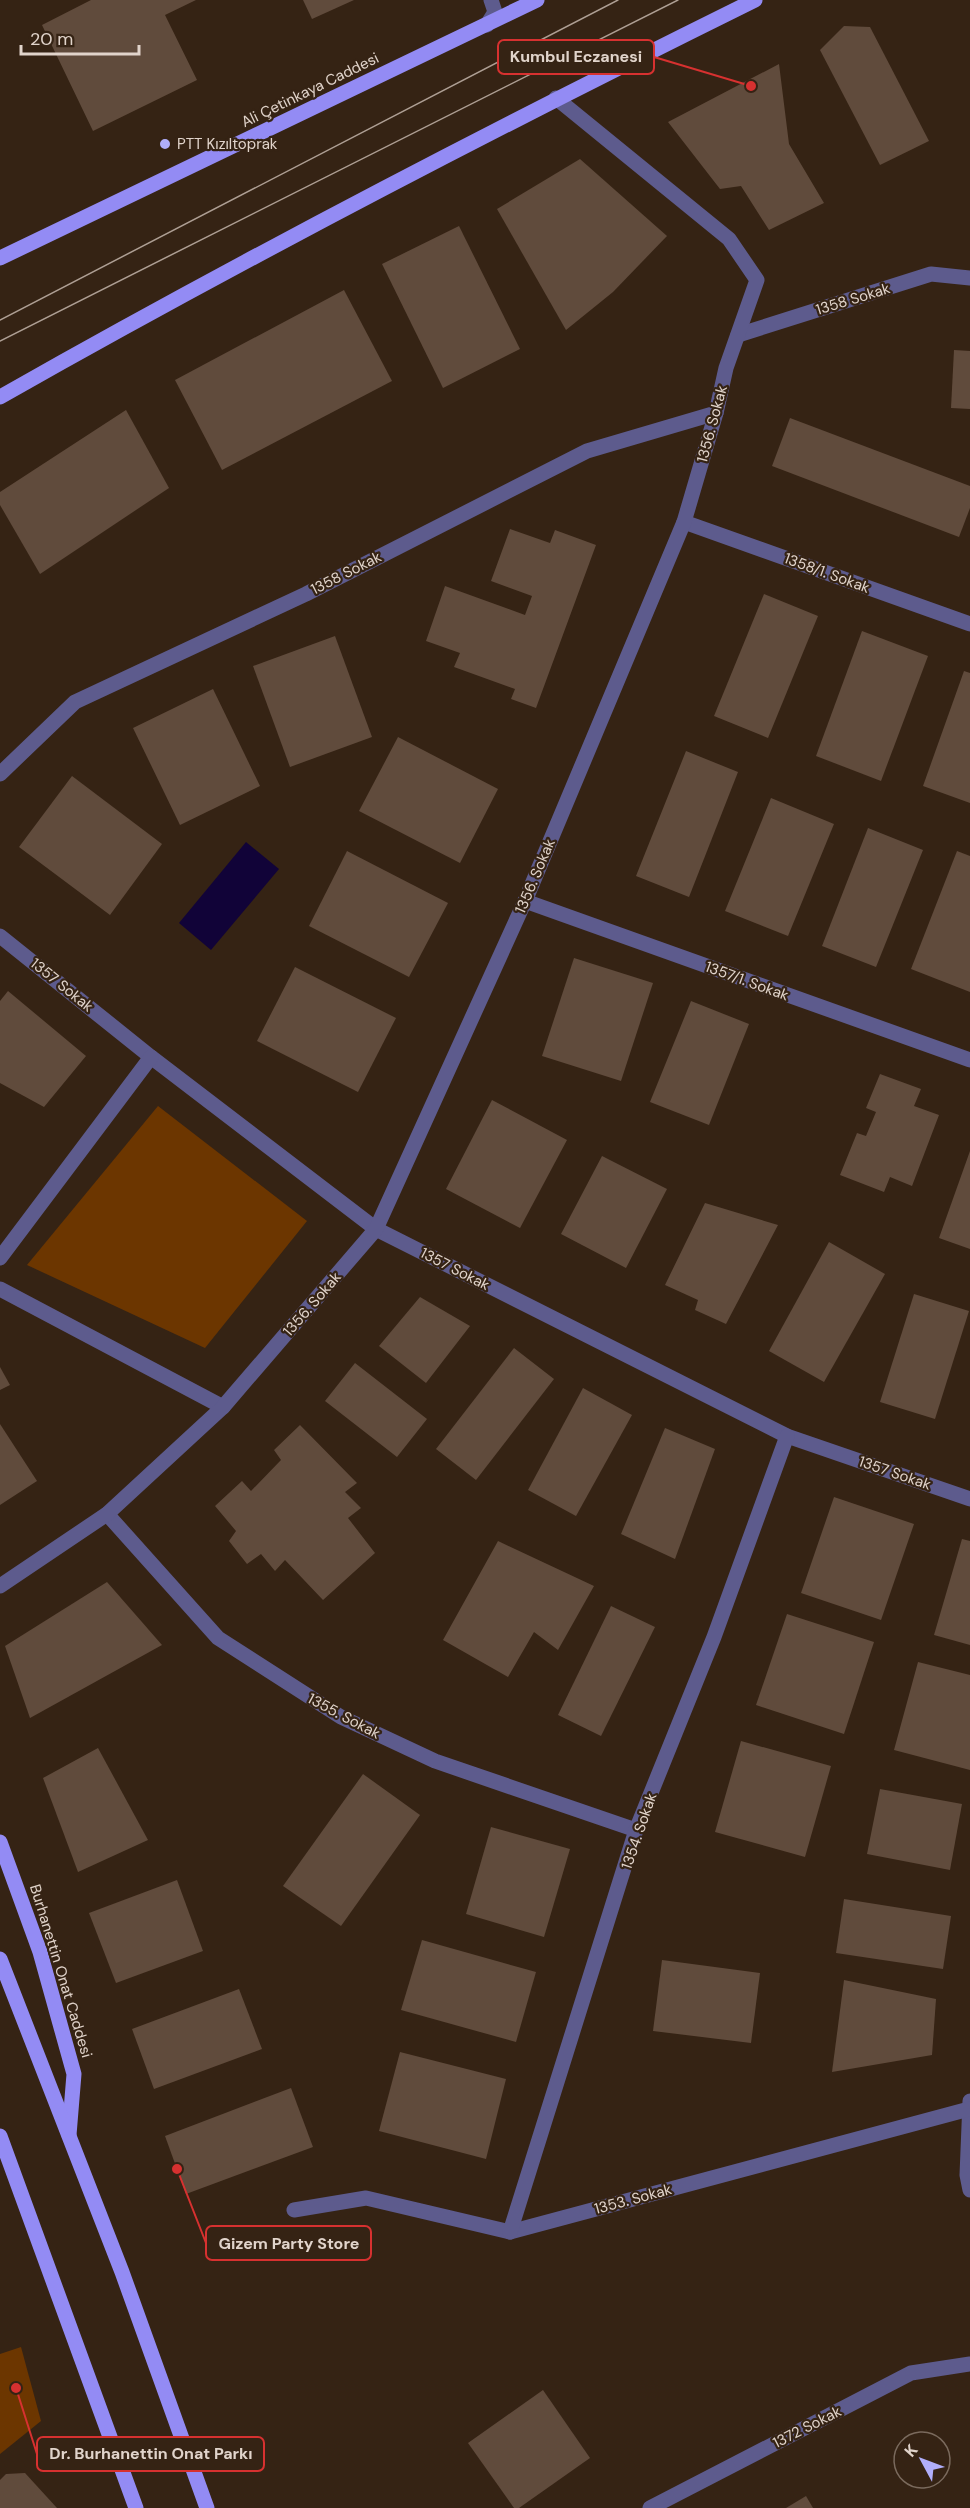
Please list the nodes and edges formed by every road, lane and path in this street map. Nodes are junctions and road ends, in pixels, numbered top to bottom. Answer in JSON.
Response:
{"nodes":[{"id":1,"x":491,"y":0,"type":"edge"},
{"id":2,"x":537,"y":0,"type":"edge"},
{"id":3,"x":755,"y":0,"type":"edge"},
{"id":4,"x":487,"y":25,"type":"junction"},
{"id":5,"x":556,"y":98,"type":"junction"},
{"id":6,"x":0,"y":258,"type":"edge"},
{"id":7,"x":970,"y":278,"type":"edge"},
{"id":8,"x":738,"y":335,"type":"junction"},
{"id":9,"x":0,"y":397,"type":"edge"},
{"id":10,"x":716,"y":413,"type":"junction"},
{"id":11,"x":684,"y":522,"type":"junction"},
{"id":12,"x":970,"y":624,"type":"edge"},
{"id":13,"x":0,"y":774,"type":"edge"},
{"id":14,"x":525,"y":901,"type":"junction"},
{"id":15,"x":0,"y":936,"type":"edge"},
{"id":16,"x":151,"y":1057,"type":"junction"},
{"id":17,"x":970,"y":1060,"type":"edge"},
{"id":18,"x":376,"y":1229,"type":"junction"},
{"id":19,"x":0,"y":1258,"type":"edge"},
{"id":20,"x":0,"y":1288,"type":"edge"},
{"id":21,"x":223,"y":1407,"type":"junction"},
{"id":22,"x":787,"y":1436,"type":"junction"},
{"id":23,"x":970,"y":1499,"type":"edge"},
{"id":24,"x":106,"y":1514,"type":"junction"},
{"id":25,"x":0,"y":1586,"type":"edge"},
{"id":26,"x":636,"y":1830,"type":"junction"},
{"id":27,"x":0,"y":1842,"type":"edge"},
{"id":28,"x":0,"y":1959,"type":"edge"},
{"id":29,"x":969,"y":2105,"type":"edge"},
{"id":30,"x":0,"y":2136,"type":"edge"},
{"id":31,"x":69,"y":2138,"type":"junction"},
{"id":32,"x":0,"y":2151,"type":"edge"},
{"id":33,"x":10,"y":2164,"type":"junction"},
{"id":34,"x":970,"y":2190,"type":"edge"},
{"id":35,"x":294,"y":2210,"type":"dead end"},
{"id":36,"x":510,"y":2232,"type":"junction"},
{"id":37,"x":970,"y":2364,"type":"edge"},
{"id":38,"x":136,"y":2508,"type":"edge"},
{"id":39,"x":207,"y":2508,"type":"edge"},
{"id":40,"x":650,"y":2508,"type":"edge"}],
"edges":[{"from":1,"to":4,"type":"street"},
{"from":2,"to":4,"type":"main road","name":"Ali Çetinkaya Caddesi"},
{"from":3,"to":5,"type":"main road"},
{"from":4,"to":6,"type":"main road","name":"Ali Çetinkaya Caddesi"},
{"from":5,"to":8,"type":"street","name":"1356. Sokak"},
{"from":5,"to":9,"type":"main road"},
{"from":7,"to":8,"type":"street","name":"1358 Sokak"},
{"from":8,"to":10,"type":"street","name":"1356. Sokak"},
{"from":10,"to":11,"type":"street","name":"1356. Sokak"},
{"from":10,"to":13,"type":"street","name":"1358 Sokak"},
{"from":11,"to":12,"type":"street","name":"1358/1. Sokak"},
{"from":11,"to":14,"type":"street","name":"1356. Sokak"},
{"from":14,"to":17,"type":"street","name":"1357/1. Sokak"},
{"from":14,"to":18,"type":"street","name":"1356. Sokak"},
{"from":15,"to":16,"type":"street","name":"1357 Sokak"},
{"from":16,"to":18,"type":"street","name":"1357 Sokak"},
{"from":16,"to":19,"type":"street"},
{"from":18,"to":21,"type":"street","name":"1356. Sokak"},
{"from":18,"to":22,"type":"street","name":"1357 Sokak"},
{"from":20,"to":21,"type":"street"},
{"from":21,"to":24,"type":"street","name":"1356. Sokak"},
{"from":22,"to":23,"type":"street","name":"1357 Sokak"},
{"from":22,"to":26,"type":"street","name":"1354. Sokak"},
{"from":24,"to":25,"type":"street","name":"1356. Sokak"},
{"from":24,"to":26,"type":"street","name":"1355. Sokak"},
{"from":26,"to":36,"type":"street","name":"1354. Sokak"},
{"from":27,"to":31,"type":"main road","name":"Burhanettin Onat Caddesi"},
{"from":28,"to":31,"type":"main road"},
{"from":29,"to":34,"type":"street"},
{"from":29,"to":36,"type":"street","name":"1353. Sokak"},
{"from":30,"to":33,"type":"main road"},
{"from":31,"to":39,"type":"main road"},
{"from":32,"to":33,"type":"main road"},
{"from":33,"to":38,"type":"main road"},
{"from":35,"to":36,"type":"street","name":"1353. Sokak"},
{"from":37,"to":40,"type":"street","name":"1372 Sokak"}]}
